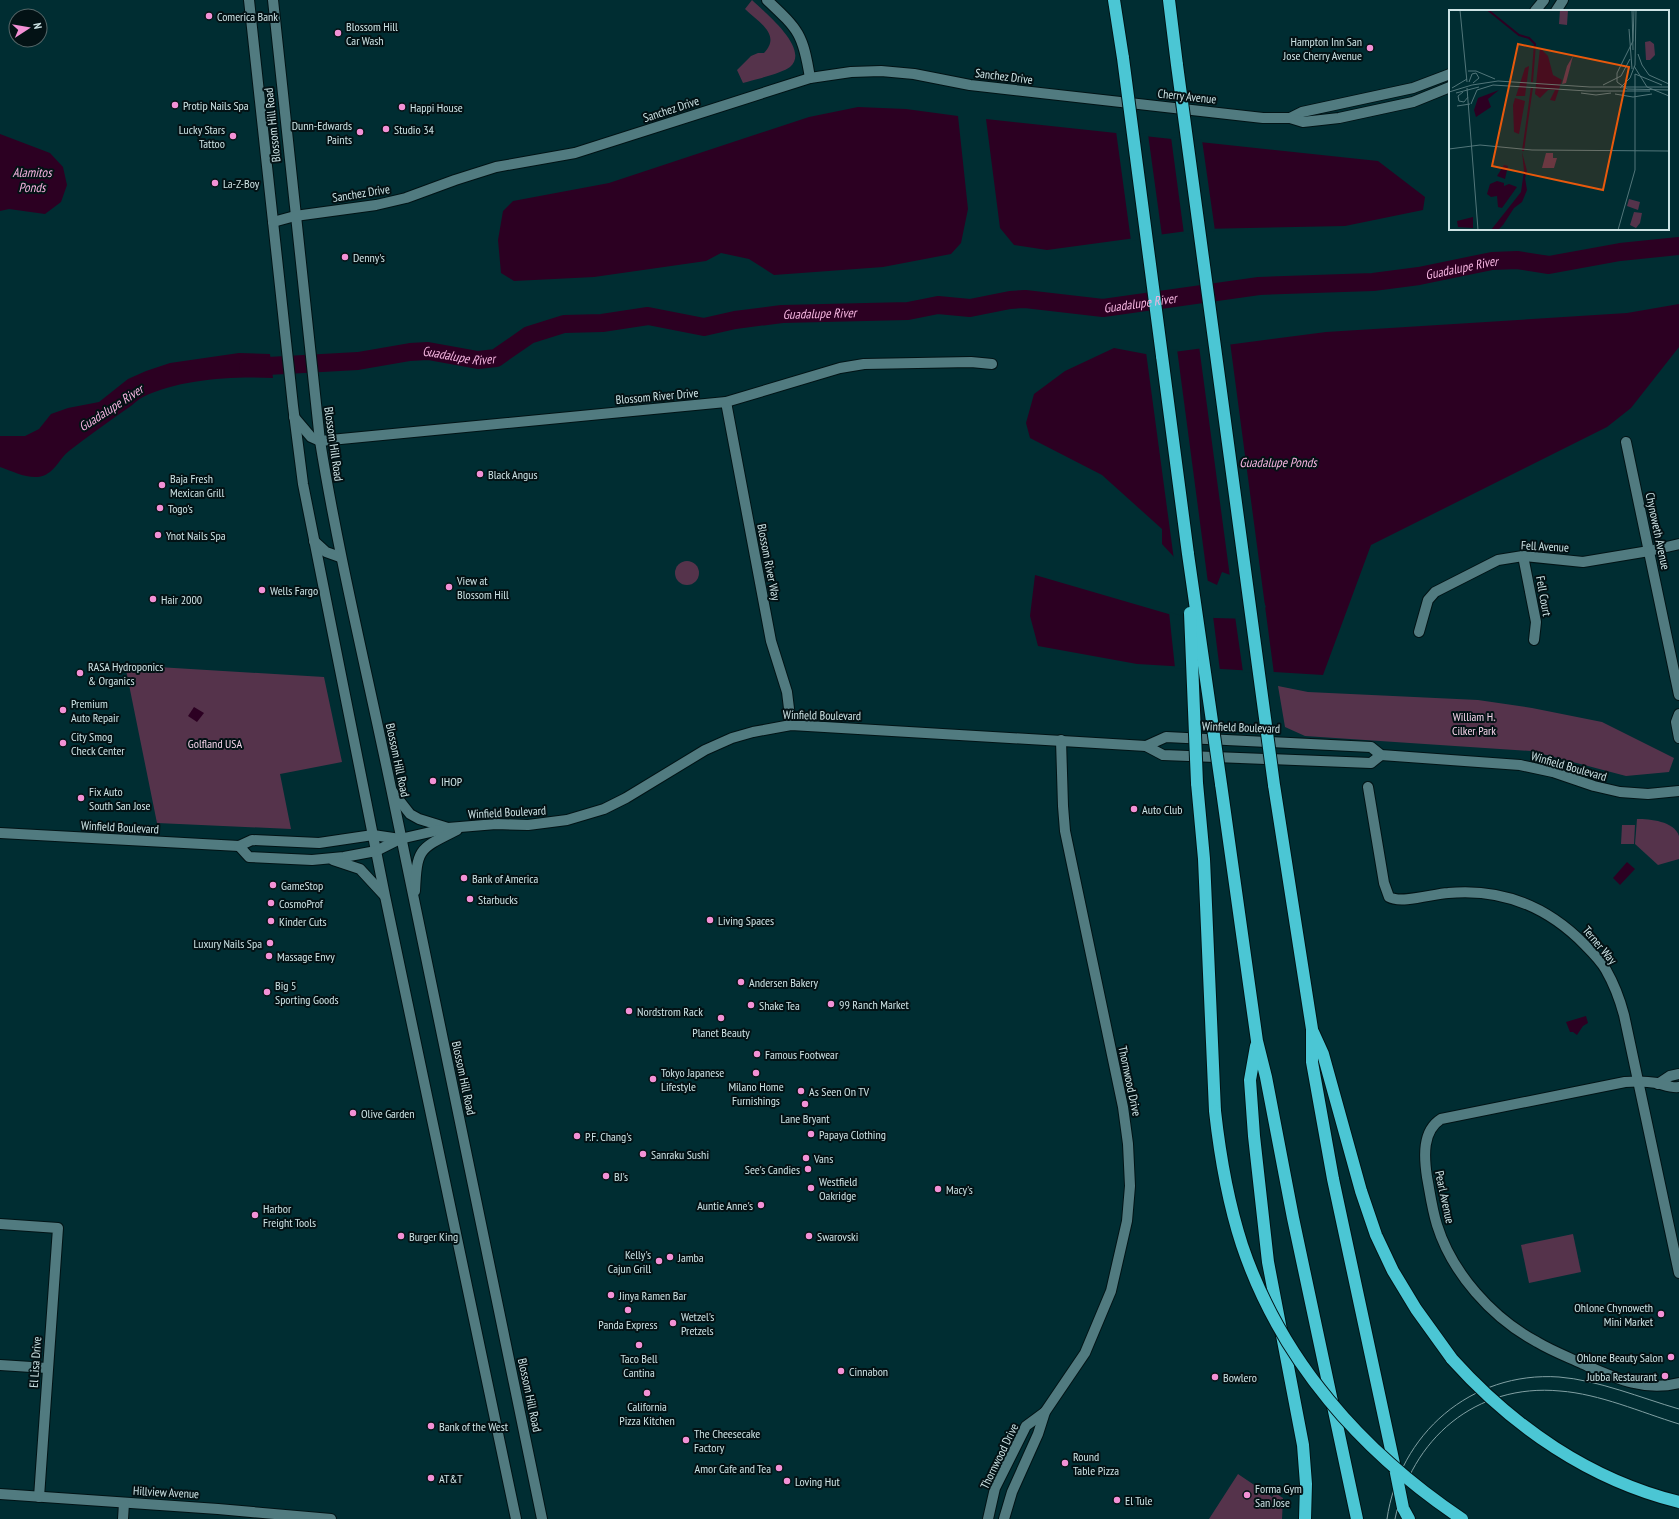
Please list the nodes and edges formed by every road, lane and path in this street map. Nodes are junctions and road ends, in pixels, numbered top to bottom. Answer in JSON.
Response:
{"nodes":[{"id":1,"x":249,"y":0,"type":"edge"},
{"id":2,"x":272,"y":0,"type":"edge"},
{"id":3,"x":768,"y":0,"type":"edge"},
{"id":4,"x":1114,"y":0,"type":"edge"},
{"id":5,"x":1544,"y":0,"type":"edge"},
{"id":6,"x":1563,"y":0,"type":"edge"},
{"id":7,"x":1170,"y":1,"type":"edge"},
{"id":8,"x":1536,"y":10,"type":"edge"},
{"id":9,"x":1557,"y":10,"type":"edge"},
{"id":10,"x":1449,"y":74,"type":"edge"},
{"id":11,"x":810,"y":78,"type":"junction"},
{"id":12,"x":1449,"y":87,"type":"edge"},
{"id":13,"x":1082,"y":98,"type":"joint"},
{"id":14,"x":1290,"y":118,"type":"junction"},
{"id":15,"x":295,"y":216,"type":"junction"},
{"id":16,"x":273,"y":222,"type":"junction"},
{"id":17,"x":992,"y":364,"type":"dead end"},
{"id":18,"x":726,"y":402,"type":"junction"},
{"id":19,"x":293,"y":411,"type":"junction"},
{"id":20,"x":320,"y":441,"type":"junction"},
{"id":21,"x":1626,"y":442,"type":"dead end"},
{"id":22,"x":314,"y":541,"type":"junction"},
{"id":23,"x":1679,"y":544,"type":"edge"},
{"id":24,"x":1649,"y":551,"type":"junction"},
{"id":25,"x":1188,"y":554,"type":"junction"},
{"id":26,"x":1523,"y":556,"type":"junction"},
{"id":27,"x":340,"y":557,"type":"junction"},
{"id":28,"x":1419,"y":632,"type":"dead end"},
{"id":29,"x":1534,"y":640,"type":"dead end"},
{"id":30,"x":1679,"y":695,"type":"edge"},
{"id":31,"x":1679,"y":714,"type":"edge"},
{"id":32,"x":792,"y":726,"type":"junction"},
{"id":33,"x":1679,"y":738,"type":"edge"},
{"id":34,"x":1061,"y":740,"type":"junction"},
{"id":35,"x":1146,"y":746,"type":"junction"},
{"id":36,"x":1381,"y":756,"type":"junction"},
{"id":37,"x":1368,"y":787,"type":"dead end"},
{"id":38,"x":391,"y":790,"type":"junction"},
{"id":39,"x":1679,"y":791,"type":"edge"},
{"id":40,"x":465,"y":827,"type":"junction"},
{"id":41,"x":448,"y":828,"type":"junction"},
{"id":42,"x":0,"y":833,"type":"edge"},
{"id":43,"x":373,"y":835,"type":"junction"},
{"id":44,"x":400,"y":839,"type":"junction"},
{"id":45,"x":239,"y":846,"type":"junction"},
{"id":46,"x":376,"y":851,"type":"junction"},
{"id":47,"x":327,"y":859,"type":"junction"},
{"id":48,"x":385,"y":896,"type":"junction"},
{"id":49,"x":414,"y":905,"type":"junction"},
{"id":50,"x":1312,"y":1029,"type":"junction"},
{"id":51,"x":1258,"y":1041,"type":"junction"},
{"id":52,"x":1679,"y":1074,"type":"edge"},
{"id":53,"x":1637,"y":1081,"type":"junction"},
{"id":54,"x":1658,"y":1084,"type":"junction"},
{"id":55,"x":1679,"y":1087,"type":"edge"},
{"id":56,"x":0,"y":1224,"type":"edge"},
{"id":57,"x":1679,"y":1273,"type":"edge"},
{"id":58,"x":0,"y":1365,"type":"edge"},
{"id":59,"x":47,"y":1368,"type":"junction"},
{"id":60,"x":1679,"y":1383,"type":"edge"},
{"id":61,"x":1046,"y":1412,"type":"junction"},
{"id":62,"x":0,"y":1494,"type":"edge"},
{"id":63,"x":39,"y":1497,"type":"junction"},
{"id":64,"x":1679,"y":1502,"type":"edge"},
{"id":65,"x":124,"y":1503,"type":"junction"},
{"id":66,"x":1406,"y":1515,"type":"edge"},
{"id":67,"x":123,"y":1519,"type":"edge"},
{"id":68,"x":331,"y":1519,"type":"edge"},
{"id":69,"x":516,"y":1519,"type":"edge"},
{"id":70,"x":542,"y":1519,"type":"edge"},
{"id":71,"x":988,"y":1519,"type":"edge"},
{"id":72,"x":1004,"y":1519,"type":"edge"},
{"id":73,"x":1305,"y":1519,"type":"edge"},
{"id":74,"x":1357,"y":1519,"type":"edge"},
{"id":75,"x":1462,"y":1519,"type":"edge"}],
"edges":[{"from":1,"to":16,"type":"street","name":"Blossom Hill Road"},
{"from":2,"to":15,"type":"street","name":"Blossom Hill Road"},
{"from":3,"to":11,"type":"street"},
{"from":4,"to":25,"type":"highway","bridge":true},
{"from":5,"to":8,"type":"street"},
{"from":6,"to":9,"type":"street"},
{"from":7,"to":50,"type":"highway","bridge":true},
{"from":10,"to":14,"type":"street","name":"Cherry Avenue"},
{"from":11,"to":13,"type":"street","name":"Sanchez Drive"},
{"from":11,"to":15,"type":"street","name":"Sanchez Drive"},
{"from":12,"to":14,"type":"street","name":"Cherry Avenue"},
{"from":13,"to":14,"type":"street","name":"Cherry Avenue"},
{"from":15,"to":16,"type":"street","name":"Sanchez Drive"},
{"from":15,"to":20,"type":"street","name":"Blossom Hill Road"},
{"from":16,"to":19,"type":"street","name":"Blossom Hill Road"},
{"from":17,"to":18,"type":"street","name":"Blossom River Drive"},
{"from":18,"to":20,"type":"street","name":"Blossom River Drive"},
{"from":18,"to":32,"type":"street","name":"Blossom River Way"},
{"from":19,"to":20,"type":"street"},
{"from":19,"to":22,"type":"street","name":"Blossom Hill Road"},
{"from":20,"to":27,"type":"street","name":"Blossom Hill Road"},
{"from":21,"to":24,"type":"street","name":"Chynoweth Avenue"},
{"from":22,"to":27,"type":"street"},
{"from":22,"to":43,"type":"street","name":"Blossom Hill Road"},
{"from":23,"to":24,"type":"street","name":"Fell Avenue"},
{"from":24,"to":26,"type":"street","name":"Fell Avenue"},
{"from":24,"to":30,"type":"street","name":"Chynoweth Avenue"},
{"from":25,"to":51,"type":"highway","bridge":true},
{"from":25,"to":75,"type":"highway","bridge":true},
{"from":26,"to":28,"type":"street","name":"Fell Avenue"},
{"from":26,"to":29,"type":"street","name":"Fell Court"},
{"from":27,"to":38,"type":"street","name":"Blossom Hill Road"},
{"from":31,"to":33,"type":"street"},
{"from":32,"to":34,"type":"street","name":"Winfield Boulevard"},
{"from":32,"to":40,"type":"street","name":"Winfield Boulevard"},
{"from":34,"to":35,"type":"street","name":"Winfield Boulevard"},
{"from":34,"to":61,"type":"street","name":"Thornwood Drive"},
{"from":35,"to":36,"type":"street","name":"Winfield Boulevard"},
{"from":35,"to":36,"type":"street","name":"Winfield Boulevard"},
{"from":36,"to":39,"type":"street","name":"Winfield Boulevard"},
{"from":37,"to":53,"type":"street","name":"Terner Way"},
{"from":38,"to":41,"type":"street"},
{"from":38,"to":44,"type":"street","name":"Blossom Hill Road"},
{"from":40,"to":41,"type":"street","name":"Winfield Boulevard"},
{"from":40,"to":49,"type":"street"},
{"from":41,"to":44,"type":"street","name":"Winfield Boulevard"},
{"from":42,"to":45,"type":"street","name":"Winfield Boulevard"},
{"from":43,"to":44,"type":"street","name":"Winfield Boulevard"},
{"from":43,"to":45,"type":"street","name":"Winfield Boulevard"},
{"from":43,"to":46,"type":"street","name":"Blossom Hill Road"},
{"from":44,"to":46,"type":"street","name":"Winfield Boulevard"},
{"from":44,"to":49,"type":"street","name":"Blossom Hill Road"},
{"from":45,"to":47,"type":"street","name":"Winfield Boulevard"},
{"from":46,"to":47,"type":"street","name":"Winfield Boulevard"},
{"from":46,"to":48,"type":"street","name":"Blossom Hill Road"},
{"from":47,"to":48,"type":"street"},
{"from":48,"to":69,"type":"street","name":"Blossom Hill Road"},
{"from":49,"to":70,"type":"street","name":"Blossom Hill Road"},
{"from":50,"to":64,"type":"highway","bridge":true},
{"from":50,"to":66,"type":"highway","bridge":true},
{"from":51,"to":73,"type":"highway"},
{"from":51,"to":74,"type":"highway"},
{"from":52,"to":54,"type":"street"},
{"from":53,"to":54,"type":"street","name":"Pearl Avenue"},
{"from":53,"to":57,"type":"street","name":"Terner Way"},
{"from":53,"to":60,"type":"street","name":"Pearl Avenue"},
{"from":54,"to":55,"type":"street","name":"Pearl Avenue"},
{"from":56,"to":59,"type":"street","name":"El Lisa Drive"},
{"from":58,"to":59,"type":"street"},
{"from":59,"to":63,"type":"street","name":"El Lisa Drive"},
{"from":61,"to":71,"type":"street","name":"Thornwood Drive"},
{"from":61,"to":72,"type":"street","name":"Thornwood Drive"},
{"from":62,"to":63,"type":"street","name":"Hillview Avenue"},
{"from":63,"to":65,"type":"street","name":"Hillview Avenue"},
{"from":65,"to":67,"type":"street"},
{"from":65,"to":68,"type":"street","name":"Hillview Avenue"}]}
